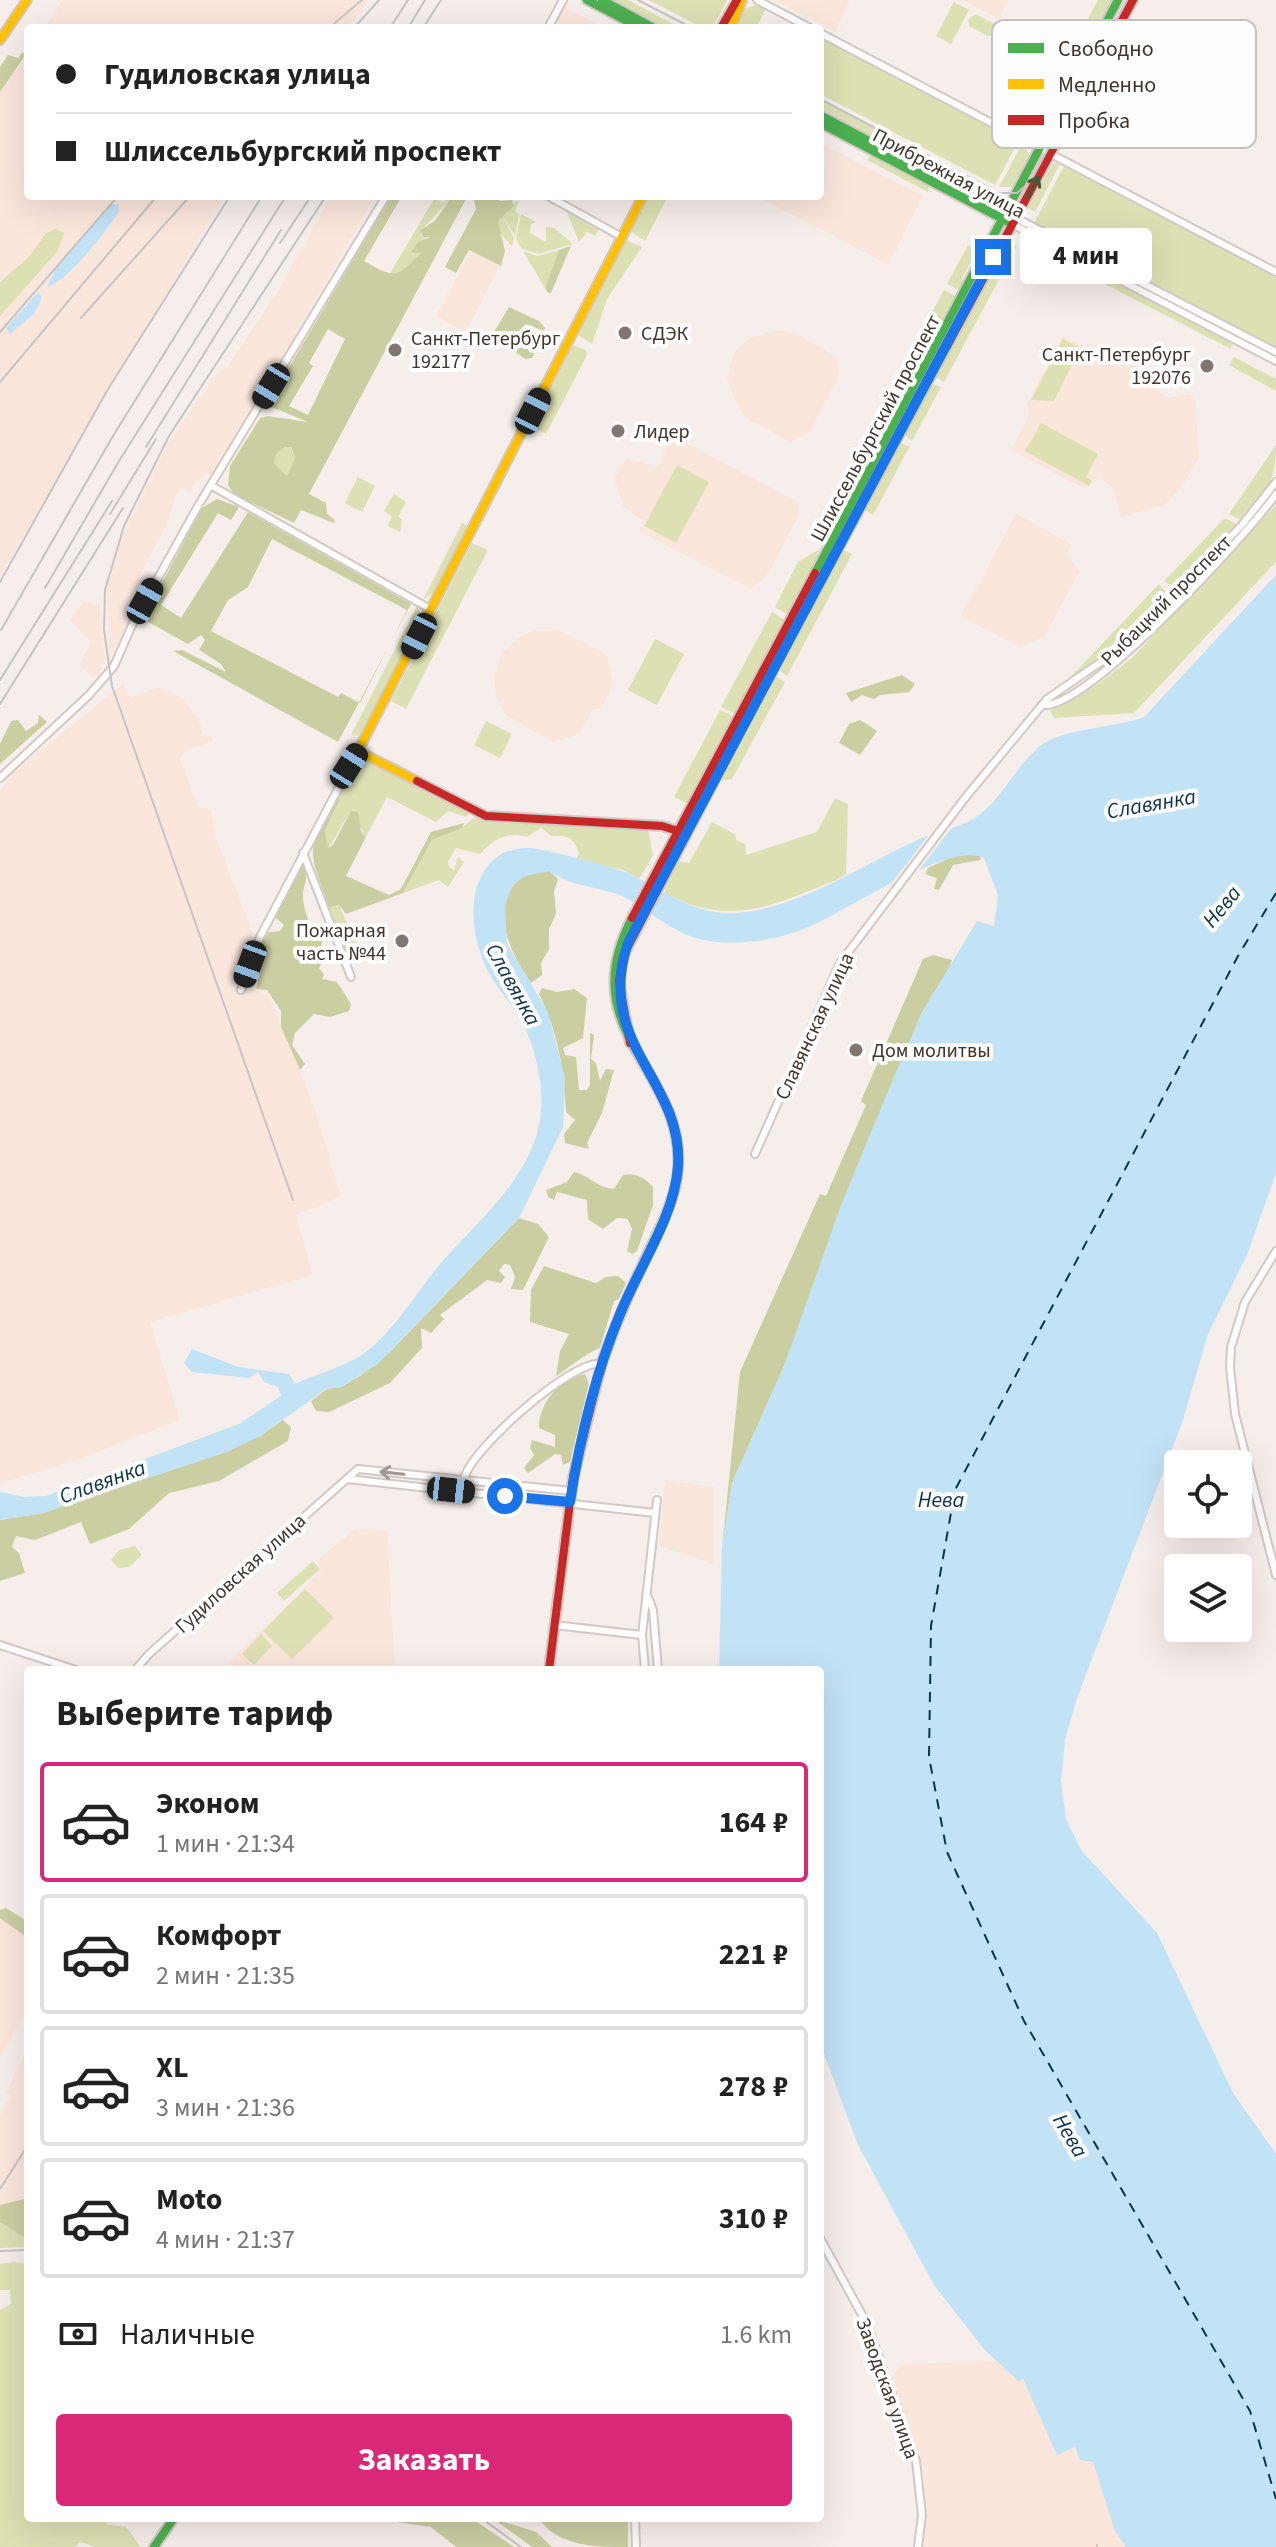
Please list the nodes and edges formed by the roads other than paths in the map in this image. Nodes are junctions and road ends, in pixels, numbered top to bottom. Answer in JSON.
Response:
{"nodes":[{"id":1,"x":27,"y":0,"type":"edge"},
{"id":2,"x":563,"y":0,"type":"edge"},
{"id":3,"x":587,"y":0,"type":"edge"},
{"id":4,"x":602,"y":0,"type":"edge"},
{"id":5,"x":739,"y":0,"type":"edge"},
{"id":6,"x":757,"y":0,"type":"edge"},
{"id":7,"x":1118,"y":0,"type":"edge"},
{"id":8,"x":1133,"y":0,"type":"edge"},
{"id":9,"x":1107,"y":20,"type":"edge"},
{"id":10,"x":1122,"y":20,"type":"edge"},
{"id":11,"x":550,"y":24,"type":"edge"},
{"id":12,"x":632,"y":24,"type":"edge"},
{"id":13,"x":647,"y":24,"type":"edge"},
{"id":14,"x":724,"y":24,"type":"edge"},
{"id":15,"x":732,"y":24,"type":"edge"},
{"id":16,"x":802,"y":24,"type":"edge"},
{"id":17,"x":824,"y":35,"type":"edge"},
{"id":18,"x":0,"y":40,"type":"edge"},
{"id":19,"x":824,"y":117,"type":"edge"},
{"id":20,"x":992,"y":124,"type":"edge"},
{"id":21,"x":824,"y":125,"type":"edge"},
{"id":22,"x":1054,"y":148,"type":"edge"},
{"id":23,"x":1039,"y":149,"type":"joint"},
{"id":24,"x":1050,"y":155,"type":"junction"},
{"id":25,"x":384,"y":200,"type":"edge"},
{"id":26,"x":555,"y":200,"type":"edge"},
{"id":27,"x":641,"y":200,"type":"edge"},
{"id":28,"x":1009,"y":219,"type":"junction"},
{"id":29,"x":622,"y":237,"type":"junction"},
{"id":30,"x":1276,"y":272,"type":"edge"},
{"id":31,"x":1276,"y":352,"type":"edge"},
{"id":32,"x":1276,"y":361,"type":"edge"},
{"id":33,"x":1276,"y":482,"type":"edge"},
{"id":34,"x":212,"y":486,"type":"junction"},
{"id":35,"x":1276,"y":494,"type":"edge"},
{"id":36,"x":432,"y":610,"type":"junction"},
{"id":37,"x":1044,"y":705,"type":"junction"},
{"id":38,"x":358,"y":751,"type":"junction"},
{"id":39,"x":0,"y":778,"type":"edge"},
{"id":40,"x":965,"y":798,"type":"joint"},
{"id":41,"x":682,"y":832,"type":"junction"},
{"id":42,"x":303,"y":853,"type":"junction"},
{"id":43,"x":351,"y":977,"type":"dead end"},
{"id":44,"x":241,"y":990,"type":"dead end"},
{"id":45,"x":755,"y":1154,"type":"dead end"},
{"id":46,"x":1276,"y":1251,"type":"edge"},
{"id":47,"x":601,"y":1364,"type":"junction"},
{"id":48,"x":347,"y":1479,"type":"junction"},
{"id":49,"x":464,"y":1480,"type":"junction"},
{"id":50,"x":571,"y":1491,"type":"junction"},
{"id":51,"x":657,"y":1500,"type":"dead end"},
{"id":52,"x":570,"y":1502,"type":"junction"},
{"id":53,"x":655,"y":1513,"type":"junction"},
{"id":54,"x":1276,"y":1575,"type":"edge"},
{"id":55,"x":648,"y":1597,"type":"junction"},
{"id":56,"x":554,"y":1625,"type":"junction"},
{"id":57,"x":642,"y":1635,"type":"junction"},
{"id":58,"x":0,"y":1645,"type":"edge"},
{"id":59,"x":64,"y":1666,"type":"edge"},
{"id":60,"x":138,"y":1666,"type":"edge"},
{"id":61,"x":549,"y":1666,"type":"edge"},
{"id":62,"x":645,"y":1666,"type":"edge"},
{"id":63,"x":658,"y":1666,"type":"edge"},
{"id":64,"x":824,"y":2245,"type":"edge"},
{"id":65,"x":171,"y":2522,"type":"edge"},
{"id":66,"x":635,"y":2522,"type":"edge"},
{"id":67,"x":154,"y":2547,"type":"edge"},
{"id":68,"x":636,"y":2547,"type":"edge"},
{"id":69,"x":918,"y":2547,"type":"edge"}],
"edges":[{"from":1,"to":18,"type":"main road"},
{"from":2,"to":11,"type":"street"},
{"from":3,"to":12,"type":"main road"},
{"from":4,"to":13,"type":"main road"},
{"from":5,"to":14,"type":"main road"},
{"from":5,"to":15,"type":"main road"},
{"from":6,"to":16,"type":"street"},
{"from":7,"to":9,"type":"main road","name":"Шлиссельбургский проспект"},
{"from":8,"to":10,"type":"main road","name":"Шлиссельбургский проспект"},
{"from":17,"to":20,"type":"street"},
{"from":19,"to":28,"type":"main road","name":"Прибрежная улица"},
{"from":21,"to":28,"type":"main road","name":"Прибрежная улица"},
{"from":22,"to":24,"type":"main road","name":"Шлиссельбургский проспект"},
{"from":23,"to":24,"type":"street"},
{"from":23,"to":28,"type":"main road","name":"Шлиссельбургский проспект"},
{"from":28,"to":24,"type":"main road","name":"Шлиссельбургский проспект","one_way":true},
{"from":24,"to":30,"type":"street"},
{"from":25,"to":34,"type":"street"},
{"from":26,"to":29,"type":"street"},
{"from":27,"to":29,"type":"main road"},
{"from":28,"to":31,"type":"street","name":"Прибрежная улица"},
{"from":28,"to":32,"type":"street","name":"Прибрежная улица"},
{"from":28,"to":41,"type":"main road","name":"Шлиссельбургский проспект"},
{"from":29,"to":36,"type":"main road"},
{"from":33,"to":37,"type":"street","name":"Рыбацкий проспект"},
{"from":34,"to":36,"type":"street"},
{"from":34,"to":39,"type":"street"},
{"from":35,"to":37,"type":"street","name":"Рыбацкий проспект"},
{"from":36,"to":38,"type":"main road"},
{"from":37,"to":40,"type":"street","name":"Рыбацкий проспект"},
{"from":38,"to":41,"type":"main road"},
{"from":38,"to":42,"type":"street"},
{"from":40,"to":45,"type":"street","name":"Славянская улица"},
{"from":41,"to":47,"type":"main road","name":"Шлиссельбургский проспект"},
{"from":42,"to":43,"type":"street"},
{"from":42,"to":44,"type":"street"},
{"from":46,"to":54,"type":"street"},
{"from":47,"to":49,"type":"street"},
{"from":47,"to":50,"type":"main road","name":"Шлиссельбургский проспект"},
{"from":49,"to":48,"type":"street","name":"Гудиловская улица","one_way":true},
{"from":48,"to":52,"type":"street"},
{"from":48,"to":60,"type":"street","name":"Гудиловская улица"},
{"from":49,"to":50,"type":"street","name":"Гудиловская улица"},
{"from":50,"to":52,"type":"main road","name":"Шлиссельбургский проспект"},
{"from":51,"to":53,"type":"street"},
{"from":52,"to":53,"type":"street"},
{"from":52,"to":56,"type":"main road","name":"Шлиссельбургский проспект"},
{"from":53,"to":55,"type":"street"},
{"from":55,"to":57,"type":"street"},
{"from":55,"to":63,"type":"street"},
{"from":56,"to":57,"type":"street"},
{"from":56,"to":61,"type":"main road","name":"Шлиссельбургский проспект"},
{"from":57,"to":62,"type":"street"},
{"from":58,"to":59,"type":"street"},
{"from":64,"to":69,"type":"street","name":"Заводская улица"},
{"from":65,"to":67,"type":"main road"},
{"from":66,"to":68,"type":"street"}]}
